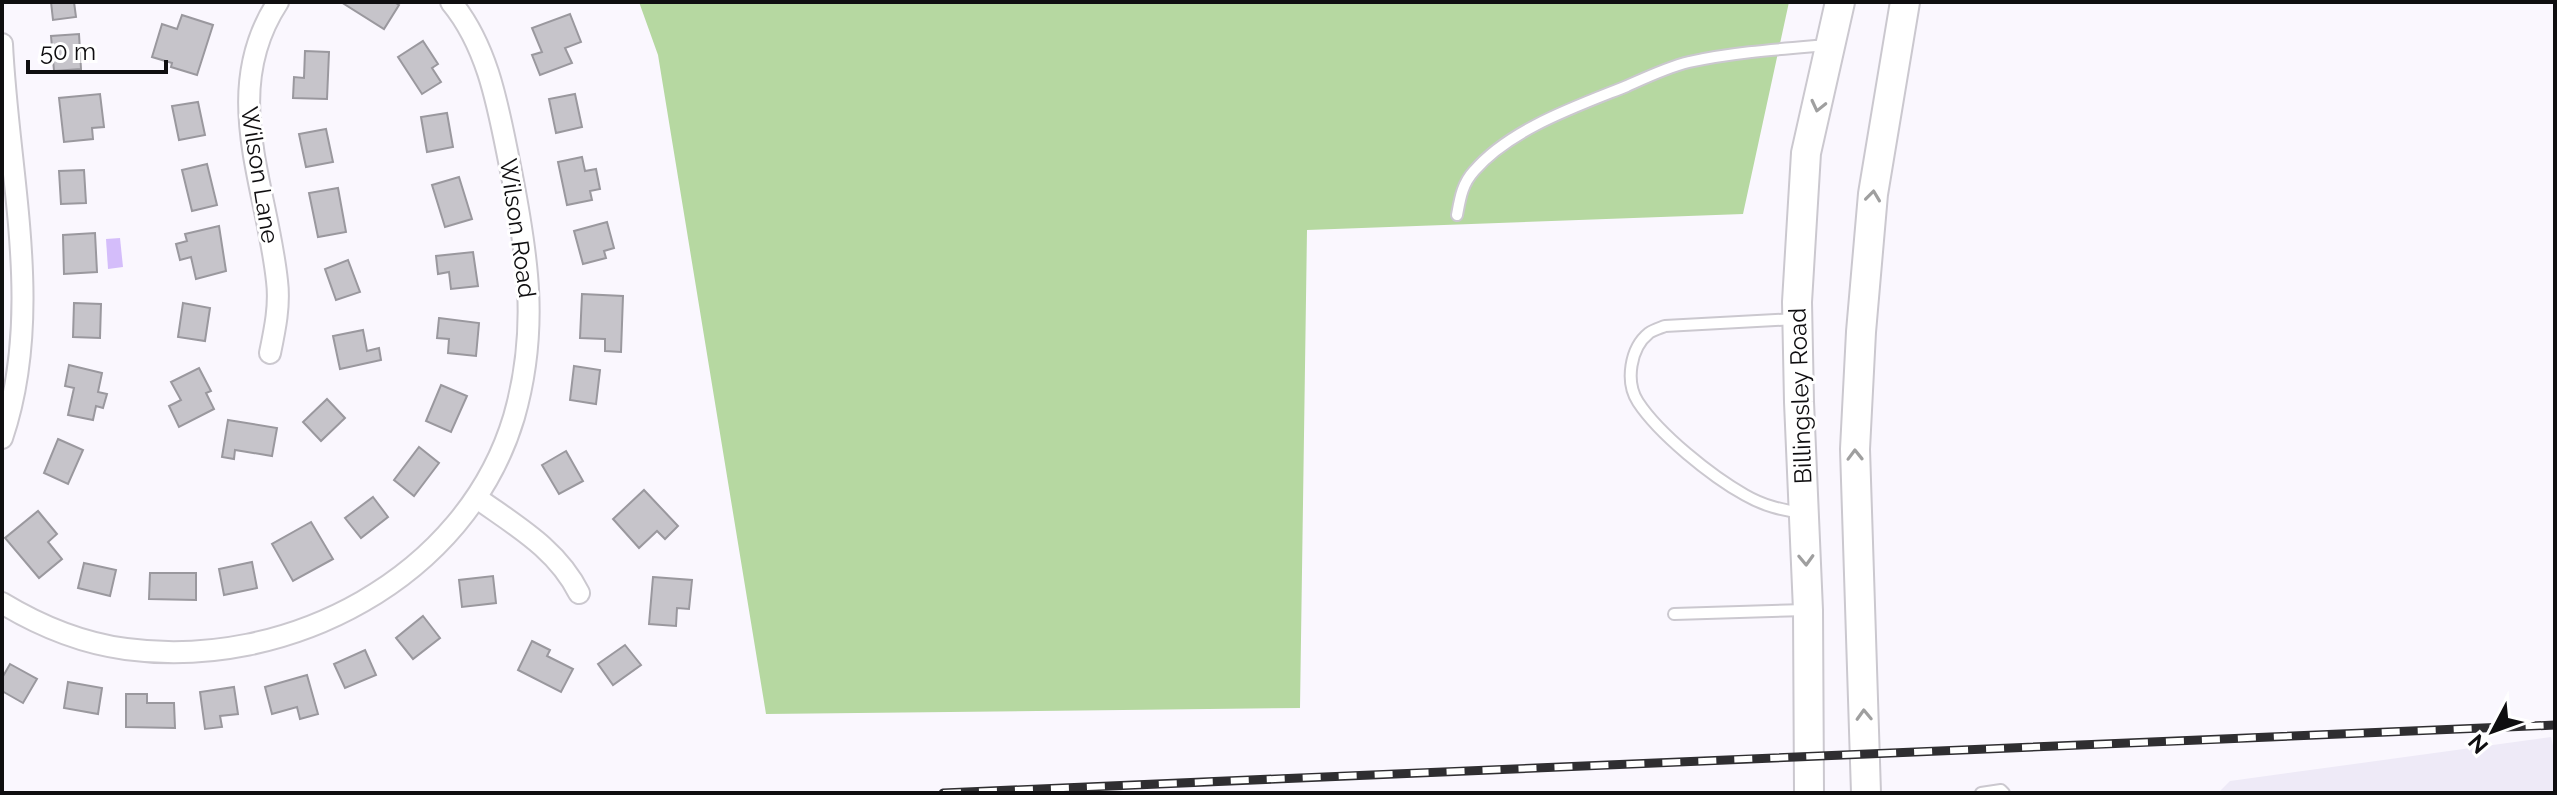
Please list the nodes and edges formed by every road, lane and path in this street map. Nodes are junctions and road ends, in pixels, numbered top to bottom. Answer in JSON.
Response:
{"nodes":[{"id":1,"x":278,"y":2,"type":"edge"},
{"id":2,"x":451,"y":2,"type":"edge"},
{"id":3,"x":1840,"y":2,"type":"edge"},
{"id":4,"x":1905,"y":2,"type":"edge"},
{"id":5,"x":2,"y":44,"type":"edge"},
{"id":6,"x":1830,"y":45,"type":"junction"},
{"id":7,"x":5,"y":121,"type":"edge"},
{"id":8,"x":1457,"y":215,"type":"dead end"},
{"id":9,"x":1798,"y":319,"type":"junction"},
{"id":10,"x":270,"y":353,"type":"dead end"},
{"id":11,"x":2,"y":438,"type":"edge"},
{"id":12,"x":477,"y":498,"type":"junction"},
{"id":13,"x":1804,"y":513,"type":"junction"},
{"id":14,"x":579,"y":593,"type":"dead end"},
{"id":15,"x":2,"y":603,"type":"edge"},
{"id":16,"x":1808,"y":610,"type":"junction"},
{"id":17,"x":1674,"y":614,"type":"dead end"},
{"id":18,"x":1809,"y":793,"type":"edge"},
{"id":19,"x":1866,"y":793,"type":"edge"},
{"id":20,"x":1981,"y":793,"type":"edge"},
{"id":21,"x":2004,"y":793,"type":"edge"}],
"edges":[{"from":1,"to":10,"type":"street","name":"Wilson Lane"},
{"from":2,"to":12,"type":"street","name":"Wilson Road"},
{"from":3,"to":6,"type":"main road","name":"Billingsley Road"},
{"from":19,"to":4,"type":"main road","one_way":true},
{"from":5,"to":7,"type":"street"},
{"from":6,"to":8,"type":"lane"},
{"from":6,"to":9,"type":"main road","name":"Billingsley Road","one_way":true},
{"from":7,"to":11,"type":"street"},
{"from":9,"to":13,"type":"main road","name":"Billingsley Road"},
{"from":9,"to":13,"type":"lane"},
{"from":12,"to":14,"type":"street"},
{"from":12,"to":15,"type":"street","name":"Wilson Road"},
{"from":13,"to":16,"type":"main road","name":"Billingsley Road","one_way":true},
{"from":16,"to":17,"type":"lane"},
{"from":16,"to":18,"type":"main road","name":"Billingsley Road"},
{"from":20,"to":21,"type":"lane"}]}
